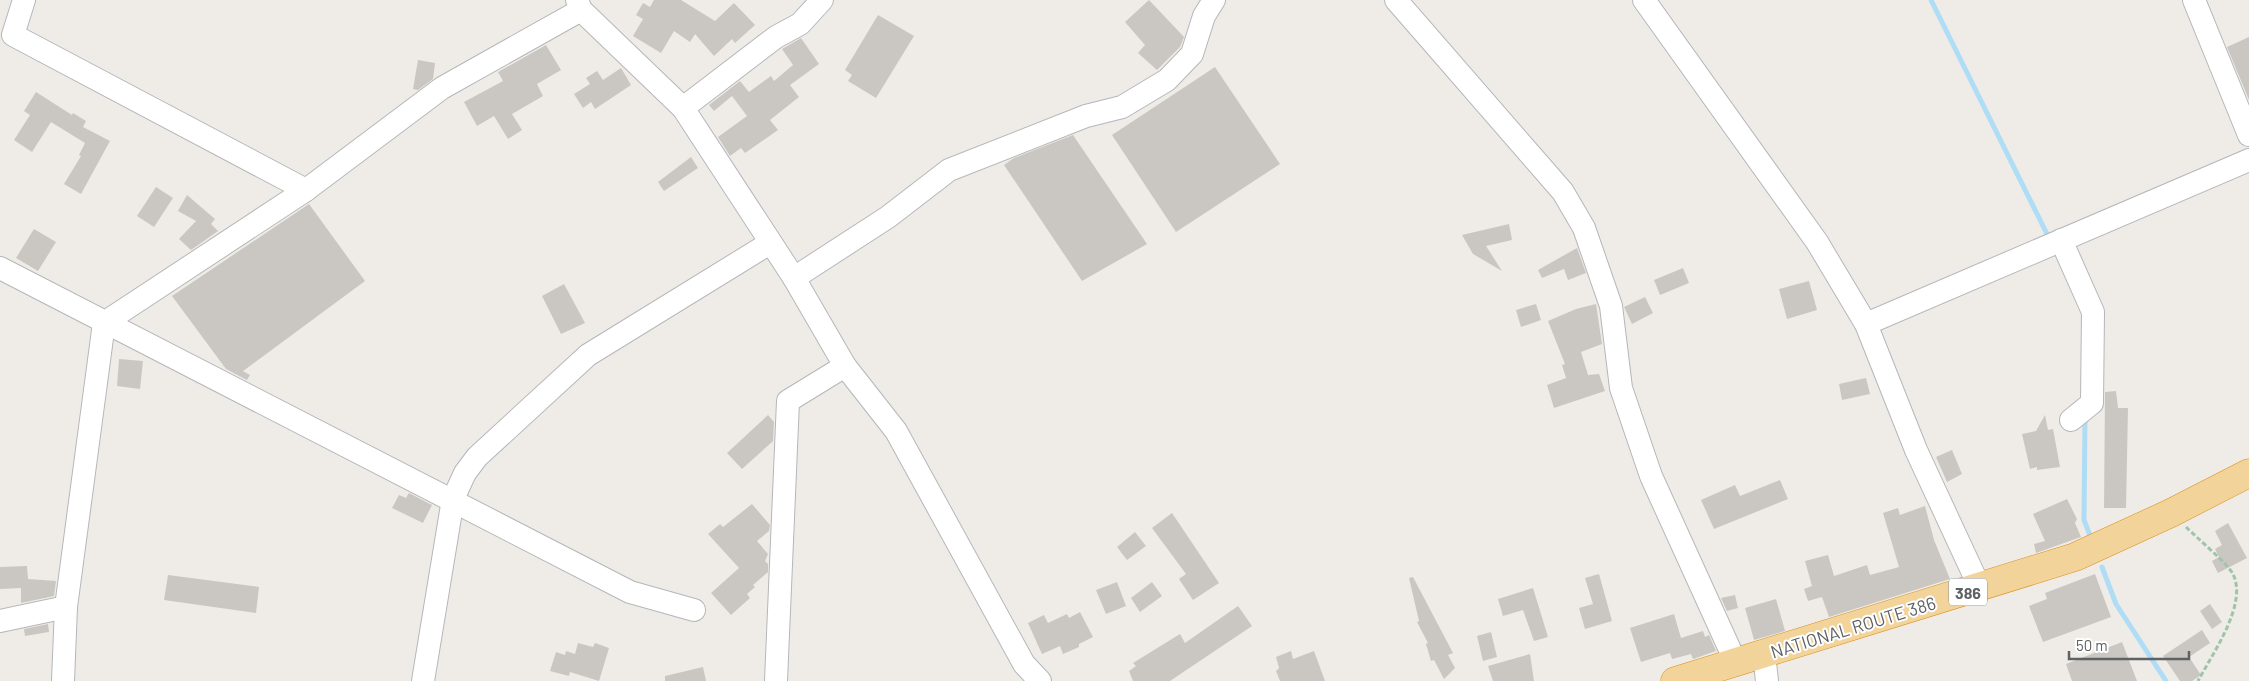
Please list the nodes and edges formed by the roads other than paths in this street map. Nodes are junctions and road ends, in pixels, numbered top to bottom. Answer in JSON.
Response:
{"nodes":[{"id":1,"x":24,"y":0,"type":"edge"},
{"id":2,"x":822,"y":0,"type":"edge"},
{"id":3,"x":1214,"y":0,"type":"edge"},
{"id":4,"x":1396,"y":0,"type":"edge"},
{"id":5,"x":1644,"y":0,"type":"edge"},
{"id":6,"x":2194,"y":0,"type":"edge"},
{"id":7,"x":579,"y":5,"type":"edge"},
{"id":8,"x":683,"y":108,"type":"junction"},
{"id":9,"x":2249,"y":135,"type":"edge"},
{"id":10,"x":2249,"y":160,"type":"edge"},
{"id":11,"x":306,"y":190,"type":"junction"},
{"id":12,"x":2061,"y":240,"type":"junction"},
{"id":13,"x":770,"y":243,"type":"junction"},
{"id":14,"x":0,"y":268,"type":"edge"},
{"id":15,"x":794,"y":278,"type":"junction"},
{"id":16,"x":104,"y":324,"type":"junction"},
{"id":17,"x":1866,"y":324,"type":"junction"},
{"id":18,"x":845,"y":366,"type":"junction"},
{"id":19,"x":2073,"y":419,"type":"dead end"},
{"id":20,"x":2249,"y":473,"type":"edge"},
{"id":21,"x":453,"y":499,"type":"junction"},
{"id":22,"x":1980,"y":588,"type":"junction"},
{"id":23,"x":66,"y":607,"type":"junction"},
{"id":24,"x":694,"y":610,"type":"dead end"},
{"id":25,"x":0,"y":621,"type":"edge"},
{"id":26,"x":1764,"y":654,"type":"junction"},
{"id":27,"x":1736,"y":663,"type":"junction"},
{"id":28,"x":63,"y":681,"type":"edge"},
{"id":29,"x":423,"y":681,"type":"edge"},
{"id":30,"x":776,"y":681,"type":"edge"},
{"id":31,"x":1040,"y":681,"type":"edge"},
{"id":32,"x":1675,"y":681,"type":"edge"},
{"id":33,"x":1767,"y":681,"type":"edge"}],
"edges":[{"from":1,"to":11,"type":"street"},
{"from":2,"to":8,"type":"street"},
{"from":3,"to":15,"type":"street"},
{"from":4,"to":27,"type":"street"},
{"from":5,"to":17,"type":"street"},
{"from":6,"to":9,"type":"street"},
{"from":7,"to":8,"type":"street"},
{"from":7,"to":11,"type":"street"},
{"from":8,"to":13,"type":"street"},
{"from":10,"to":12,"type":"street"},
{"from":11,"to":16,"type":"street"},
{"from":12,"to":17,"type":"street"},
{"from":12,"to":19,"type":"street"},
{"from":13,"to":15,"type":"street"},
{"from":13,"to":21,"type":"street"},
{"from":14,"to":16,"type":"street"},
{"from":15,"to":18,"type":"street"},
{"from":16,"to":21,"type":"street"},
{"from":16,"to":23,"type":"street"},
{"from":17,"to":22,"type":"street"},
{"from":18,"to":30,"type":"street"},
{"from":18,"to":31,"type":"street"},
{"from":20,"to":22,"type":"highway","name":"NATIONAL ROUTE 386","number":"386"},
{"from":21,"to":24,"type":"street"},
{"from":21,"to":29,"type":"street"},
{"from":22,"to":26,"type":"highway","name":"NATIONAL ROUTE 386","number":"386"},
{"from":23,"to":25,"type":"street"},
{"from":23,"to":28,"type":"street"},
{"from":26,"to":27,"type":"highway","name":"NATIONAL ROUTE 386","number":"386"},
{"from":26,"to":33,"type":"street"},
{"from":27,"to":32,"type":"highway","name":"NATIONAL ROUTE 386","number":"386"}]}
